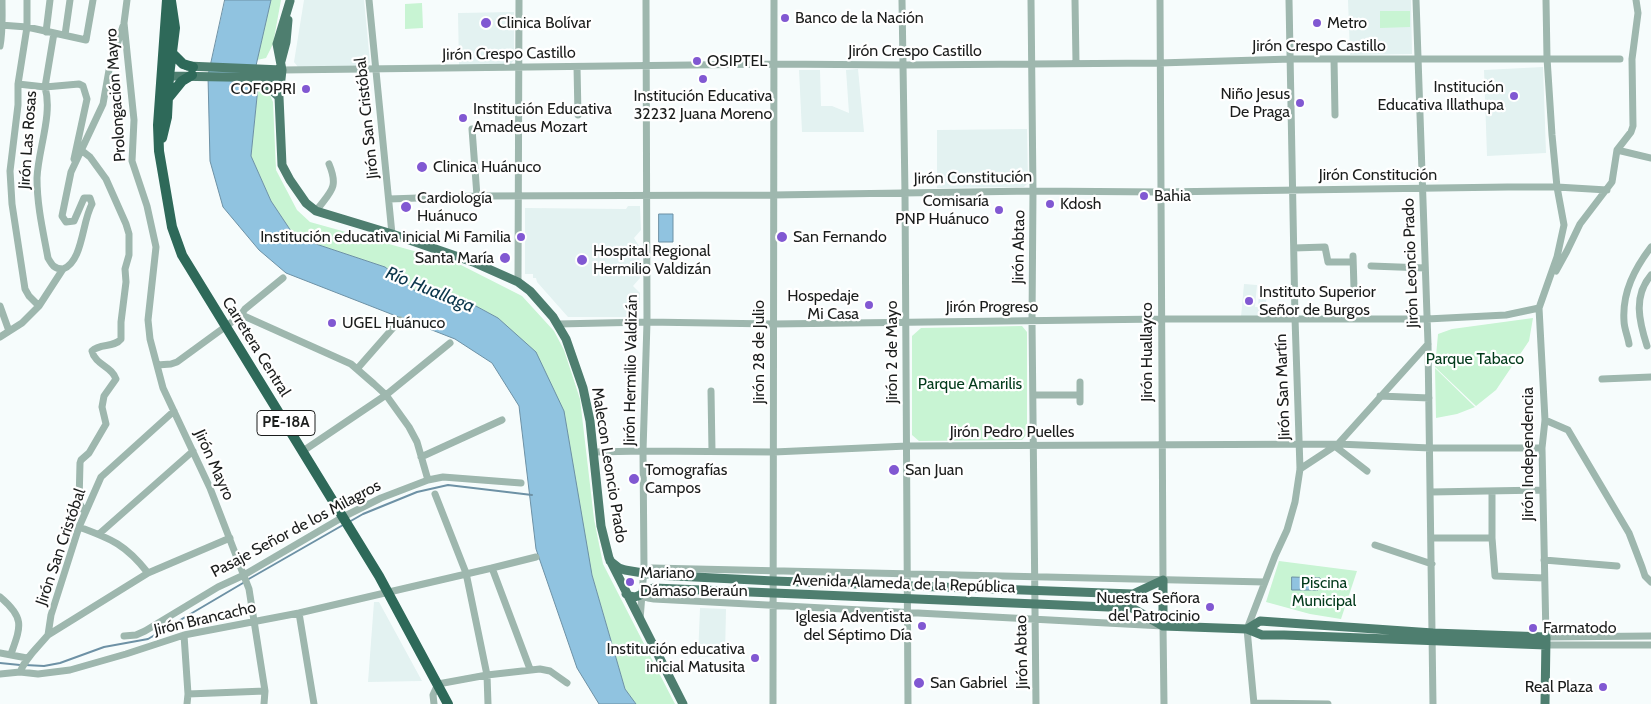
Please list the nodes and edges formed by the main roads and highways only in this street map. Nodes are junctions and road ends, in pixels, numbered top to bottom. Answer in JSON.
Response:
{"nodes":[{"id":1,"x":167,"y":0,"type":"edge"},
{"id":2,"x":171,"y":0,"type":"edge"},
{"id":3,"x":290,"y":0,"type":"edge"},
{"id":4,"x":169,"y":66,"type":"junction"},
{"id":5,"x":196,"y":71,"type":"junction"},
{"id":6,"x":281,"y":71,"type":"junction"},
{"id":7,"x":258,"y":75,"type":"junction"},
{"id":8,"x":279,"y":97,"type":"junction"},
{"id":9,"x":169,"y":98,"type":"junction"},
{"id":10,"x":159,"y":151,"type":"junction"},
{"id":11,"x":610,"y":560,"type":"junction"},
{"id":12,"x":1163,"y":580,"type":"joint"},
{"id":13,"x":626,"y":594,"type":"junction"},
{"id":14,"x":1163,"y":626,"type":"junction"},
{"id":15,"x":1247,"y":629,"type":"junction"},
{"id":16,"x":1433,"y":637,"type":"junction"},
{"id":17,"x":448,"y":704,"type":"edge"},
{"id":18,"x":683,"y":704,"type":"edge"},
{"id":19,"x":1545,"y":704,"type":"edge"}],
"edges":[{"from":1,"to":4,"type":"highway","name":"Carretera Central","number":"PE-18A"},
{"from":2,"to":4,"type":"highway","number":"PE-18A"},
{"from":3,"to":6,"type":"main road","name":"Malecon Leoncio Prado"},
{"from":4,"to":5,"type":"main road"},
{"from":4,"to":5,"type":"highway"},
{"from":4,"to":9,"type":"highway","number":"PE-18A"},
{"from":4,"to":10,"type":"highway","name":"Carretera Central","number":"PE-18A"},
{"from":5,"to":7,"type":"main road"},
{"from":5,"to":9,"type":"highway"},
{"from":6,"to":7,"type":"main road"},
{"from":6,"to":8,"type":"main road","name":"Malecon Leoncio Prado"},
{"from":7,"to":8,"type":"main road"},
{"from":8,"to":11,"type":"main road","name":"Malecon Leoncio Prado"},
{"from":9,"to":10,"type":"highway","number":"PE-18A"},
{"from":10,"to":17,"type":"highway","name":"Carretera Central","number":"PE-18A"},
{"from":11,"to":12,"type":"main road","name":"Avenida Alameda de la República"},
{"from":11,"to":13,"type":"main road","name":"Malecon Leoncio Prado"},
{"from":12,"to":14,"type":"main road","name":"Jirón Huallayco"},
{"from":13,"to":14,"type":"main road","name":"Avenida Alameda de la República"},
{"from":13,"to":18,"type":"main road","name":"Malecon Leoncio Prado"},
{"from":14,"to":15,"type":"main road","name":"Avenida Alameda de la República"},
{"from":15,"to":16,"type":"main road"},
{"from":15,"to":16,"type":"main road"},
{"from":16,"to":19,"type":"main road","name":"Jirón Independencia"}]}
